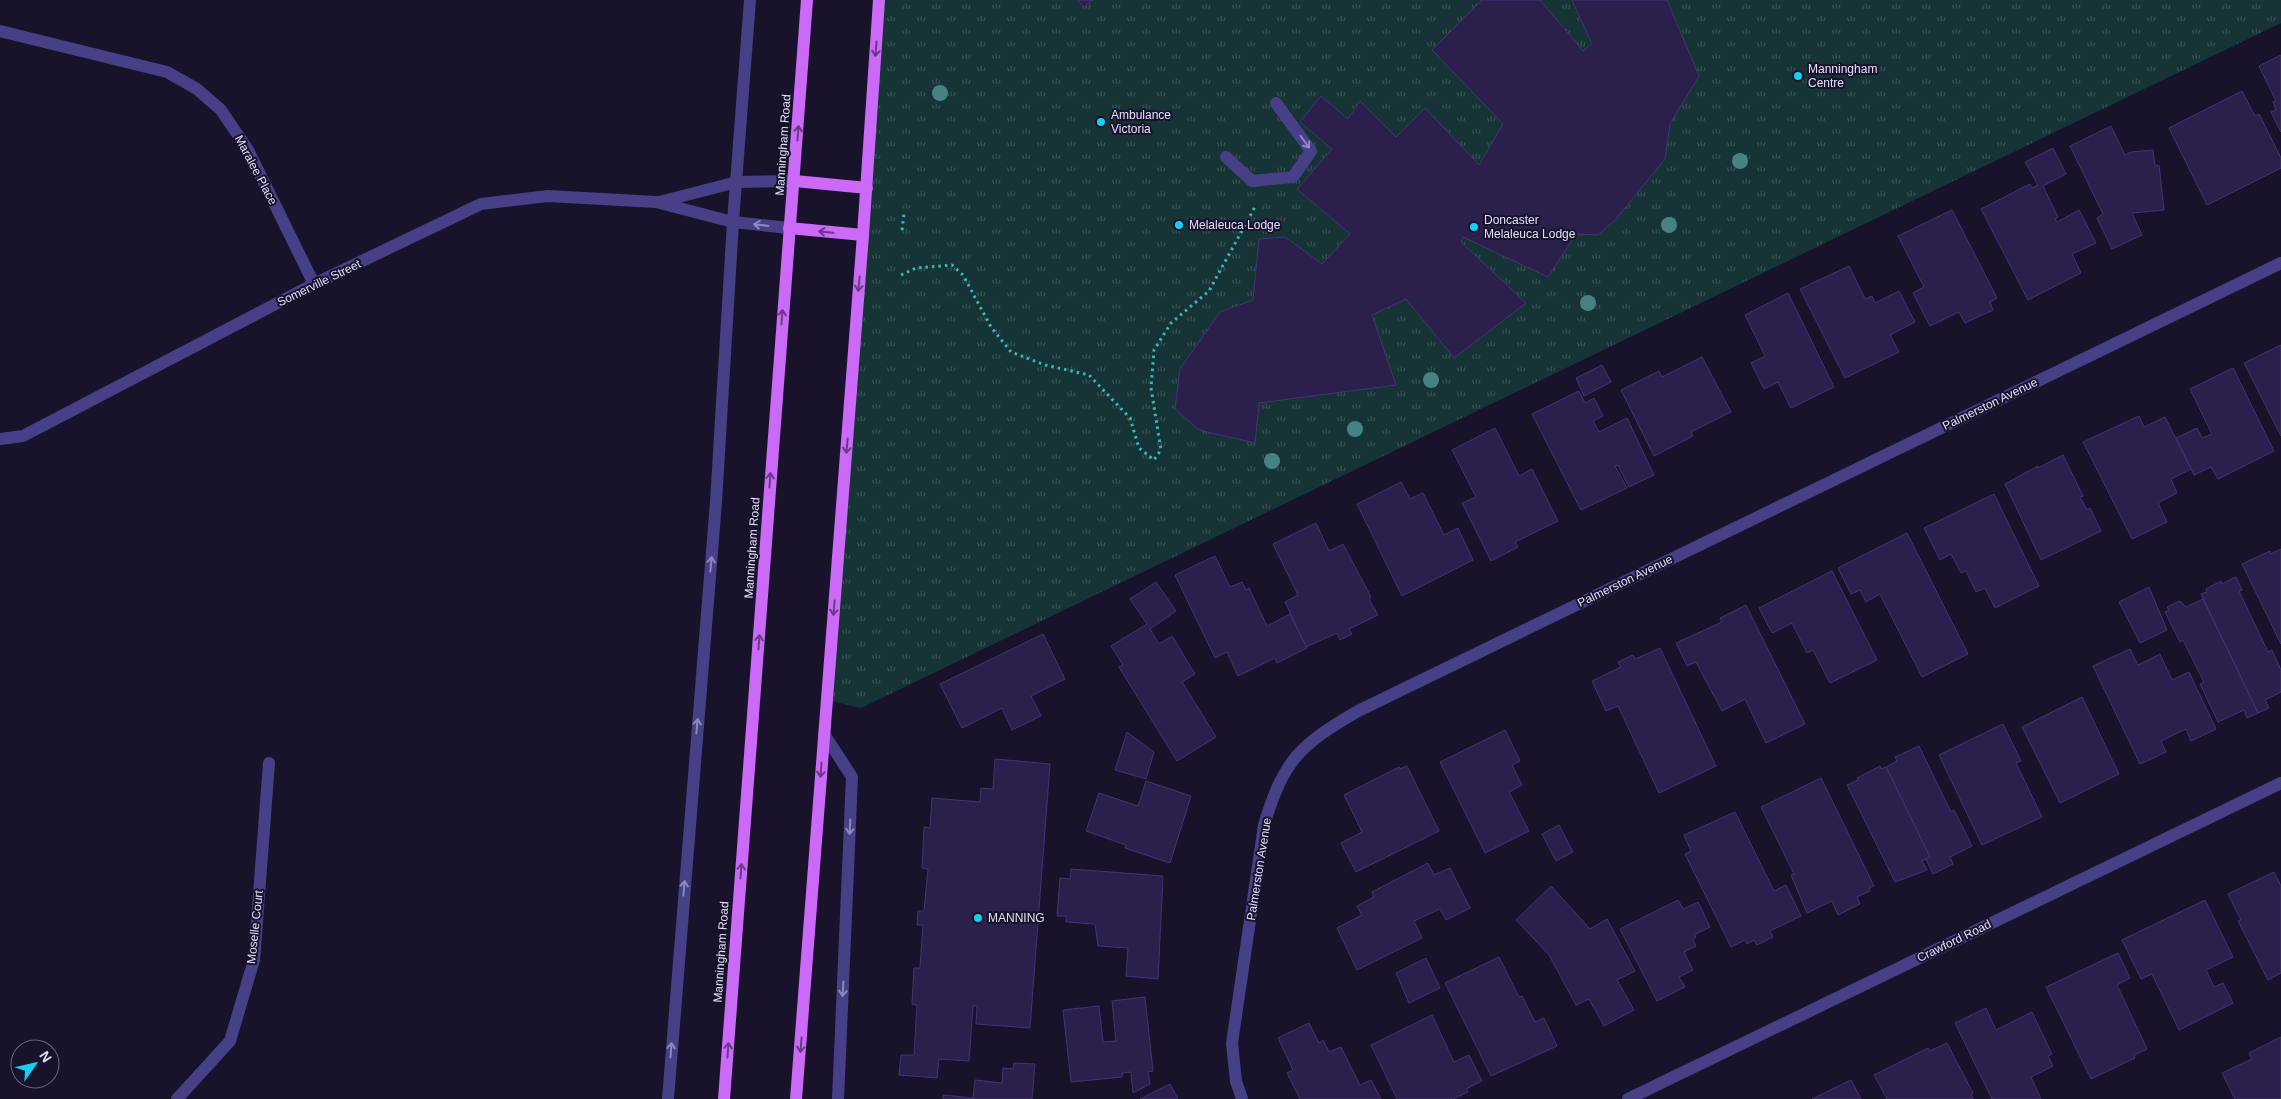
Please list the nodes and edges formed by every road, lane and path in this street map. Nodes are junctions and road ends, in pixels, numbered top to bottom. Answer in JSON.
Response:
{"nodes":[{"id":1,"x":750,"y":0,"type":"edge"},
{"id":2,"x":807,"y":0,"type":"edge"},
{"id":3,"x":879,"y":0,"type":"edge"},
{"id":4,"x":0,"y":31,"type":"edge"},
{"id":5,"x":1276,"y":103,"type":"dead end"},
{"id":6,"x":1226,"y":157,"type":"dead end"},
{"id":7,"x":1252,"y":181,"type":"junction"},
{"id":8,"x":737,"y":182,"type":"junction"},
{"id":9,"x":794,"y":182,"type":"junction"},
{"id":10,"x":867,"y":188,"type":"junction"},
{"id":11,"x":656,"y":202,"type":"junction"},
{"id":12,"x":904,"y":212,"type":"dead end"},
{"id":13,"x":733,"y":222,"type":"junction"},
{"id":14,"x":789,"y":228,"type":"junction"},
{"id":15,"x":902,"y":230,"type":"dead end"},
{"id":16,"x":863,"y":235,"type":"junction"},
{"id":17,"x":2281,"y":263,"type":"edge"},
{"id":18,"x":901,"y":275,"type":"dead end"},
{"id":19,"x":314,"y":284,"type":"junction"},
{"id":20,"x":0,"y":439,"type":"edge"},
{"id":21,"x":824,"y":734,"type":"junction"},
{"id":22,"x":269,"y":763,"type":"dead end"},
{"id":23,"x":2281,"y":783,"type":"edge"},
{"id":24,"x":177,"y":1099,"type":"edge"},
{"id":25,"x":668,"y":1099,"type":"edge"},
{"id":26,"x":724,"y":1099,"type":"edge"},
{"id":27,"x":796,"y":1099,"type":"edge"},
{"id":28,"x":838,"y":1099,"type":"edge"},
{"id":29,"x":1242,"y":1099,"type":"edge"},
{"id":30,"x":1628,"y":1099,"type":"edge"}],
"edges":[{"from":1,"to":8,"type":"street"},
{"from":9,"to":2,"type":"main road","name":"Manningham Road","one_way":true},
{"from":3,"to":10,"type":"main road","one_way":true},
{"from":4,"to":19,"type":"street","name":"Maralee Place"},
{"from":5,"to":7,"type":"street","one_way":true},
{"from":6,"to":7,"type":"street"},
{"from":7,"to":18,"type":"path"},
{"from":8,"to":9,"type":"street","name":"Somerville Street"},
{"from":8,"to":11,"type":"street","name":"Somerville Street"},
{"from":8,"to":13,"type":"street"},
{"from":9,"to":10,"type":"main road"},
{"from":9,"to":14,"type":"main road","name":"Manningham Road"},
{"from":10,"to":16,"type":"main road"},
{"from":11,"to":13,"type":"street","name":"Somerville Street"},
{"from":11,"to":19,"type":"street","name":"Somerville Street"},
{"from":12,"to":15,"type":"path"},
{"from":14,"to":13,"type":"street","name":"Somerville Street","one_way":true},
{"from":25,"to":13,"type":"street","one_way":true},
{"from":16,"to":14,"type":"main road","one_way":true},
{"from":26,"to":14,"type":"main road","name":"Manningham Road","one_way":true},
{"from":16,"to":21,"type":"main road","one_way":true},
{"from":17,"to":29,"type":"street","name":"Palmerston Avenue"},
{"from":19,"to":20,"type":"street","name":"Somerville Street"},
{"from":21,"to":27,"type":"main road","one_way":true},
{"from":21,"to":28,"type":"street","one_way":true},
{"from":22,"to":24,"type":"street","name":"Moselle Court"},
{"from":23,"to":30,"type":"street","name":"Crawford Road"}]}
